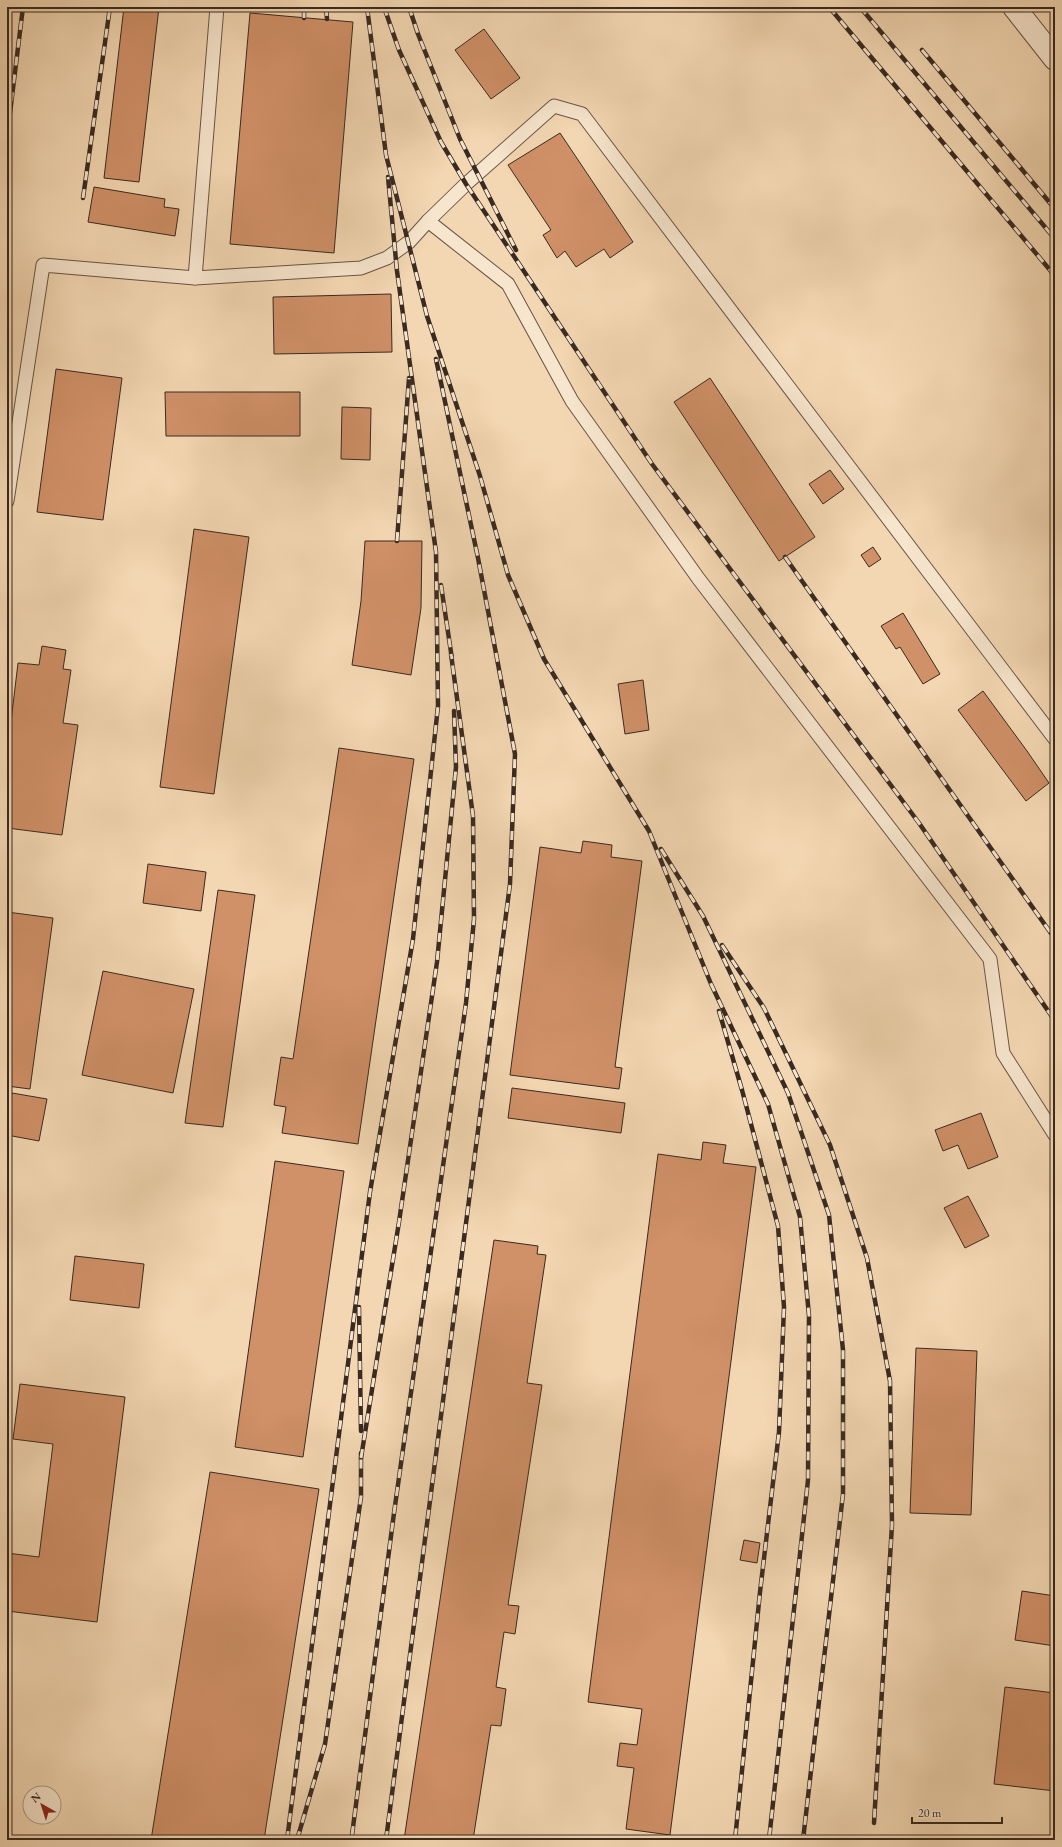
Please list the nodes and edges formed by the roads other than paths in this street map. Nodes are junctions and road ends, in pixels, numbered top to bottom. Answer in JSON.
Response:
{"nodes":[{"id":1,"x":218,"y":7,"type":"edge"},
{"id":2,"x":1014,"y":7,"type":"edge"},
{"id":3,"x":1055,"y":59,"type":"edge"},
{"id":4,"x":428,"y":221,"type":"junction"},
{"id":5,"x":195,"y":278,"type":"junction"},
{"id":6,"x":7,"y":501,"type":"edge"},
{"id":7,"x":1055,"y":739,"type":"edge"},
{"id":8,"x":1055,"y":1135,"type":"edge"}],
"edges":[{"from":1,"to":5,"type":"lane"},
{"from":2,"to":3,"type":"street"},
{"from":4,"to":5,"type":"lane"},
{"from":4,"to":7,"type":"lane"},
{"from":4,"to":8,"type":"lane"},
{"from":5,"to":6,"type":"lane"}]}
